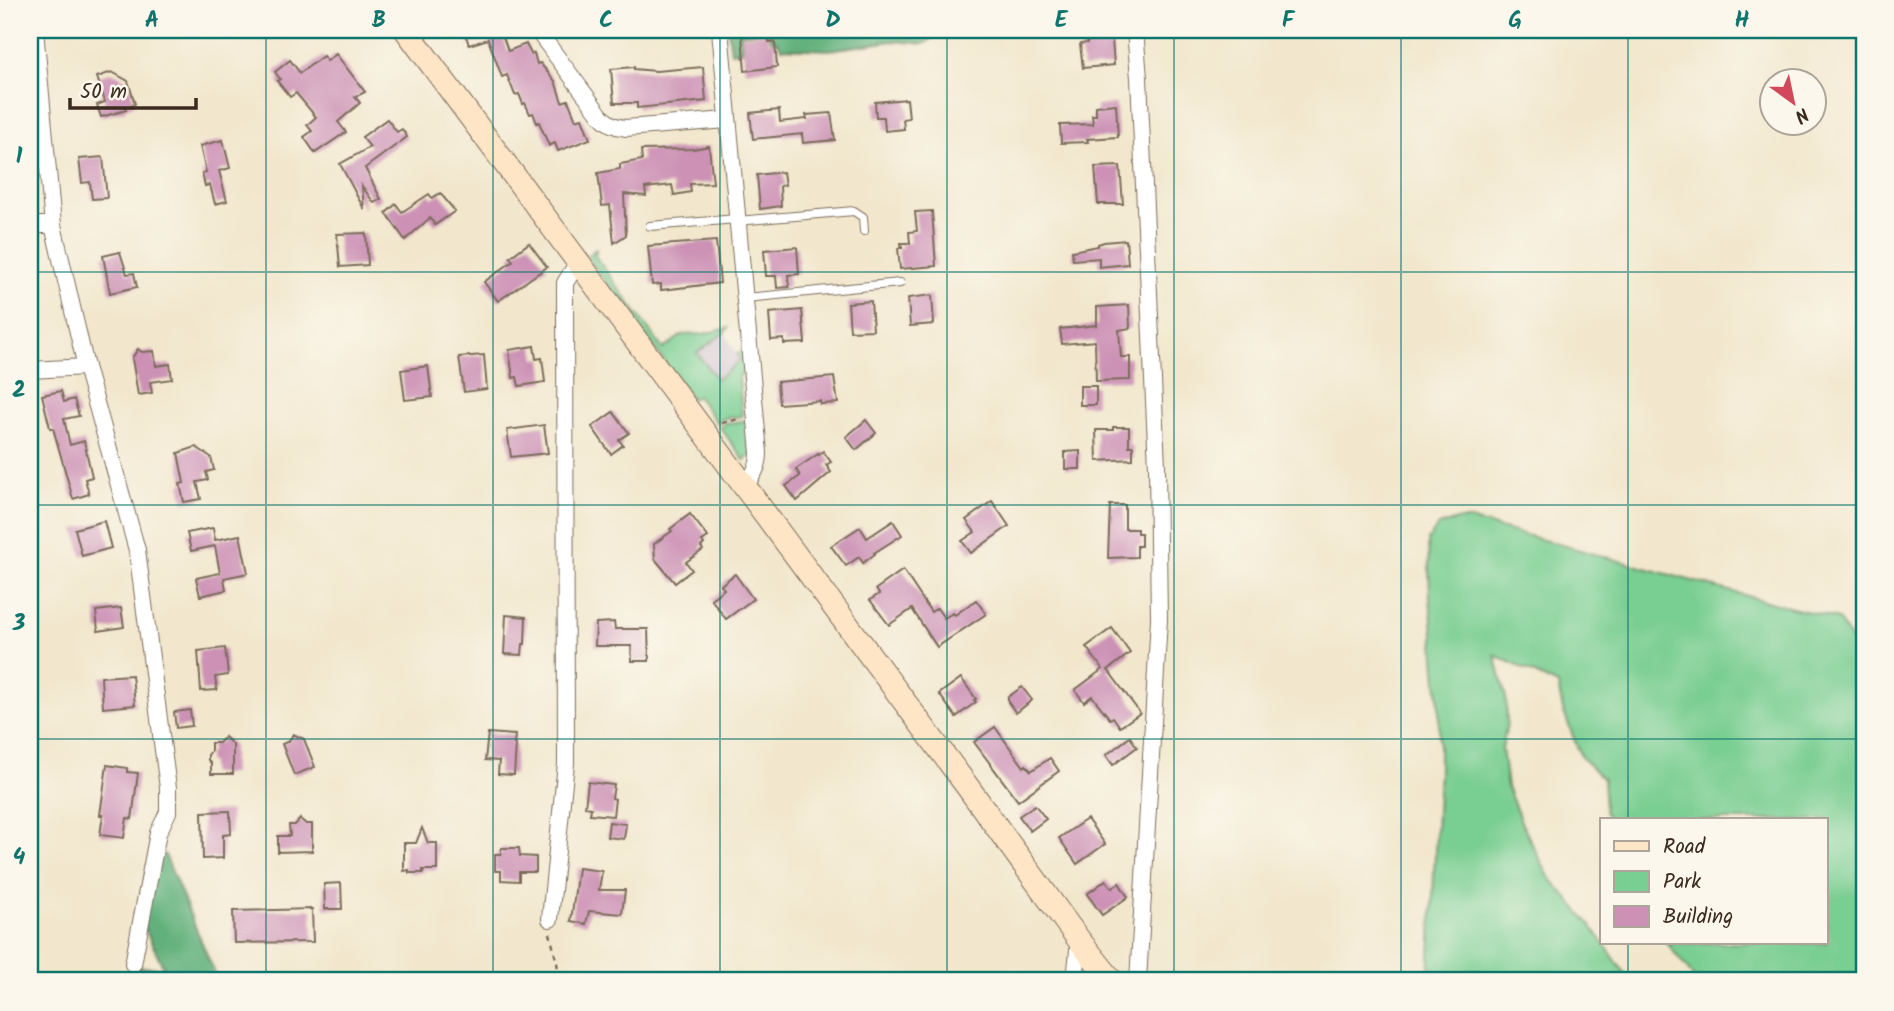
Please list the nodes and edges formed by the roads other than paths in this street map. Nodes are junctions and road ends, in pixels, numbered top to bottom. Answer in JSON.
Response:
{"nodes":[{"id":1,"x":35,"y":30,"type":"edge"},
{"id":2,"x":406,"y":30,"type":"edge"},
{"id":3,"x":537,"y":30,"type":"edge"},
{"id":4,"x":719,"y":30,"type":"edge"},
{"id":5,"x":1135,"y":30,"type":"edge"},
{"id":6,"x":727,"y":120,"type":"junction"},
{"id":7,"x":737,"y":220,"type":"junction"},
{"id":8,"x":30,"y":225,"type":"edge"},
{"id":9,"x":53,"y":225,"type":"junction"},
{"id":10,"x":650,"y":226,"type":"dead end"},
{"id":11,"x":864,"y":231,"type":"dead end"},
{"id":12,"x":578,"y":261,"type":"junction"},
{"id":13,"x":900,"y":283,"type":"dead end"},
{"id":14,"x":746,"y":298,"type":"junction"},
{"id":15,"x":86,"y":368,"type":"junction"},
{"id":16,"x":30,"y":370,"type":"edge"},
{"id":17,"x":744,"y":486,"type":"junction"},
{"id":18,"x":550,"y":919,"type":"road end"},
{"id":19,"x":1079,"y":940,"type":"junction"},
{"id":20,"x":133,"y":964,"type":"dead end"},
{"id":21,"x":1075,"y":981,"type":"edge"},
{"id":22,"x":1112,"y":981,"type":"edge"},
{"id":23,"x":1138,"y":981,"type":"edge"}],
"edges":[{"from":1,"to":9,"type":"street"},
{"from":2,"to":12,"type":"street"},
{"from":3,"to":6,"type":"street"},
{"from":4,"to":6,"type":"street"},
{"from":5,"to":23,"type":"street"},
{"from":6,"to":7,"type":"street"},
{"from":7,"to":10,"type":"lane"},
{"from":7,"to":11,"type":"lane"},
{"from":7,"to":14,"type":"street"},
{"from":8,"to":9,"type":"street"},
{"from":9,"to":15,"type":"street"},
{"from":12,"to":17,"type":"street"},
{"from":12,"to":18,"type":"street"},
{"from":13,"to":14,"type":"lane"},
{"from":14,"to":17,"type":"street"},
{"from":15,"to":16,"type":"street"},
{"from":15,"to":20,"type":"street"},
{"from":17,"to":19,"type":"street"},
{"from":19,"to":21,"type":"street"},
{"from":19,"to":22,"type":"street"}]}
